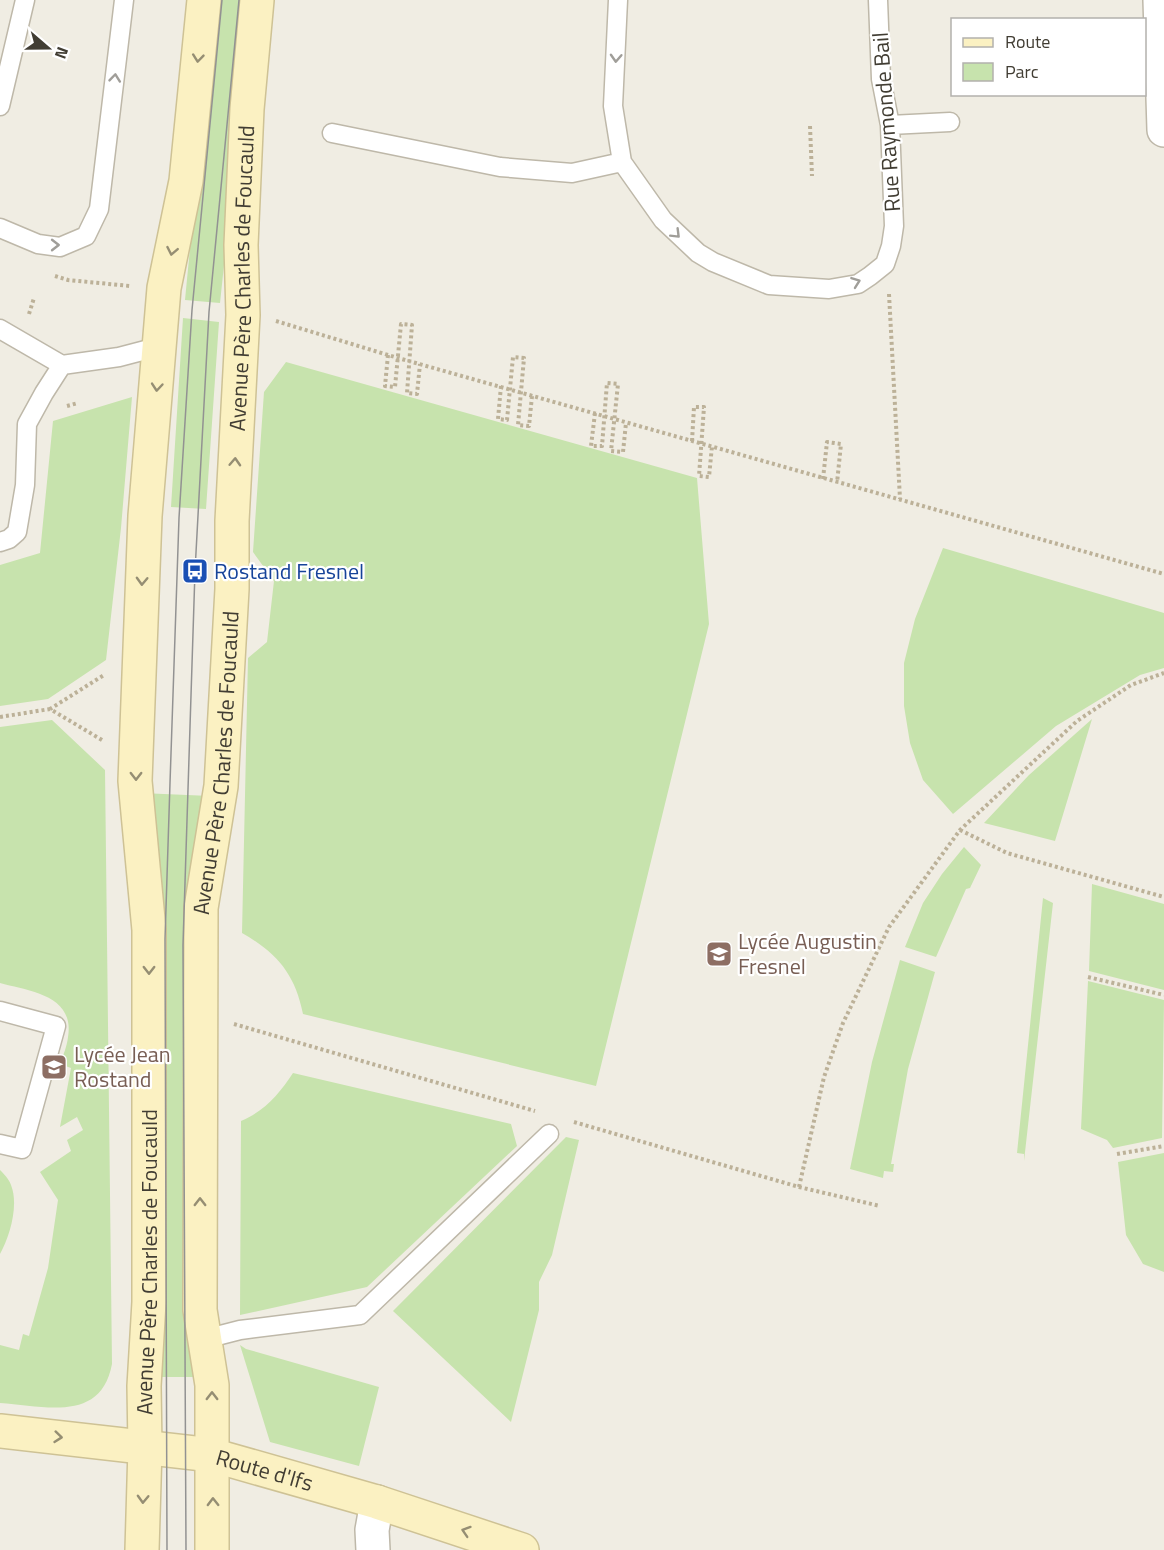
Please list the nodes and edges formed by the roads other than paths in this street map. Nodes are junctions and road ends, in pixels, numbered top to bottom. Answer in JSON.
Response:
{"nodes":[{"id":1,"x":25,"y":0,"type":"edge"},
{"id":2,"x":124,"y":0,"type":"edge"},
{"id":3,"x":204,"y":0,"type":"edge"},
{"id":4,"x":257,"y":0,"type":"edge"},
{"id":5,"x":618,"y":0,"type":"edge"},
{"id":6,"x":878,"y":0,"type":"edge"},
{"id":7,"x":1160,"y":0,"type":"edge"},
{"id":8,"x":0,"y":106,"type":"edge"},
{"id":9,"x":950,"y":122,"type":"dead end"},
{"id":10,"x":890,"y":125,"type":"junction"},
{"id":11,"x":1164,"y":130,"type":"edge"},
{"id":12,"x":333,"y":134,"type":"dead end"},
{"id":13,"x":622,"y":162,"type":"junction"},
{"id":14,"x":0,"y":228,"type":"edge"},
{"id":15,"x":0,"y":329,"type":"edge"},
{"id":16,"x":161,"y":346,"type":"junction"},
{"id":17,"x":62,"y":365,"type":"junction"},
{"id":18,"x":0,"y":542,"type":"edge"},
{"id":19,"x":0,"y":1011,"type":"edge"},
{"id":20,"x":549,"y":1134,"type":"dead end"},
{"id":21,"x":0,"y":1144,"type":"edge"},
{"id":22,"x":205,"y":1339,"type":"junction"},
{"id":23,"x":0,"y":1431,"type":"edge"},
{"id":24,"x":145,"y":1448,"type":"junction"},
{"id":25,"x":212,"y":1455,"type":"junction"},
{"id":26,"x":377,"y":1502,"type":"junction"},
{"id":27,"x":142,"y":1550,"type":"edge"},
{"id":28,"x":212,"y":1550,"type":"edge"},
{"id":29,"x":372,"y":1550,"type":"edge"},
{"id":30,"x":522,"y":1550,"type":"edge"}],
"edges":[{"from":1,"to":8,"type":"lane"},
{"from":14,"to":2,"type":"lane","one_way":true},
{"from":3,"to":16,"type":"main road","name":"Avenue Père Charles de Foucauld","one_way":true},
{"from":22,"to":4,"type":"main road","name":"Avenue Père Charles de Foucauld","one_way":true},
{"from":5,"to":13,"type":"lane","name":"Rue Raymonde Bail","one_way":true},
{"from":6,"to":10,"type":"lane","name":"Rue Raymonde Bail"},
{"from":7,"to":11,"type":"street"},
{"from":9,"to":10,"type":"lane"},
{"from":13,"to":10,"type":"lane","name":"Rue Raymonde Bail","one_way":true},
{"from":12,"to":13,"type":"lane"},
{"from":15,"to":17,"type":"lane"},
{"from":16,"to":17,"type":"lane"},
{"from":16,"to":24,"type":"main road","name":"Avenue Père Charles de Foucauld","one_way":true},
{"from":17,"to":18,"type":"lane"},
{"from":19,"to":21,"type":"lane"},
{"from":20,"to":22,"type":"lane"},
{"from":25,"to":22,"type":"main road","name":"Avenue Père Charles de Foucauld","one_way":true},
{"from":23,"to":24,"type":"main road","name":"Route d'Ifs","one_way":true},
{"from":24,"to":25,"type":"main road","name":"Route d'Ifs"},
{"from":24,"to":27,"type":"main road","name":"Avenue Père Charles de Foucauld","one_way":true},
{"from":25,"to":26,"type":"main road","name":"Route d'Ifs"},
{"from":28,"to":25,"type":"main road","name":"Avenue Père Charles de Foucauld","one_way":true},
{"from":26,"to":29,"type":"street"},
{"from":30,"to":26,"type":"main road","name":"Route d'Ifs","one_way":true}]}
